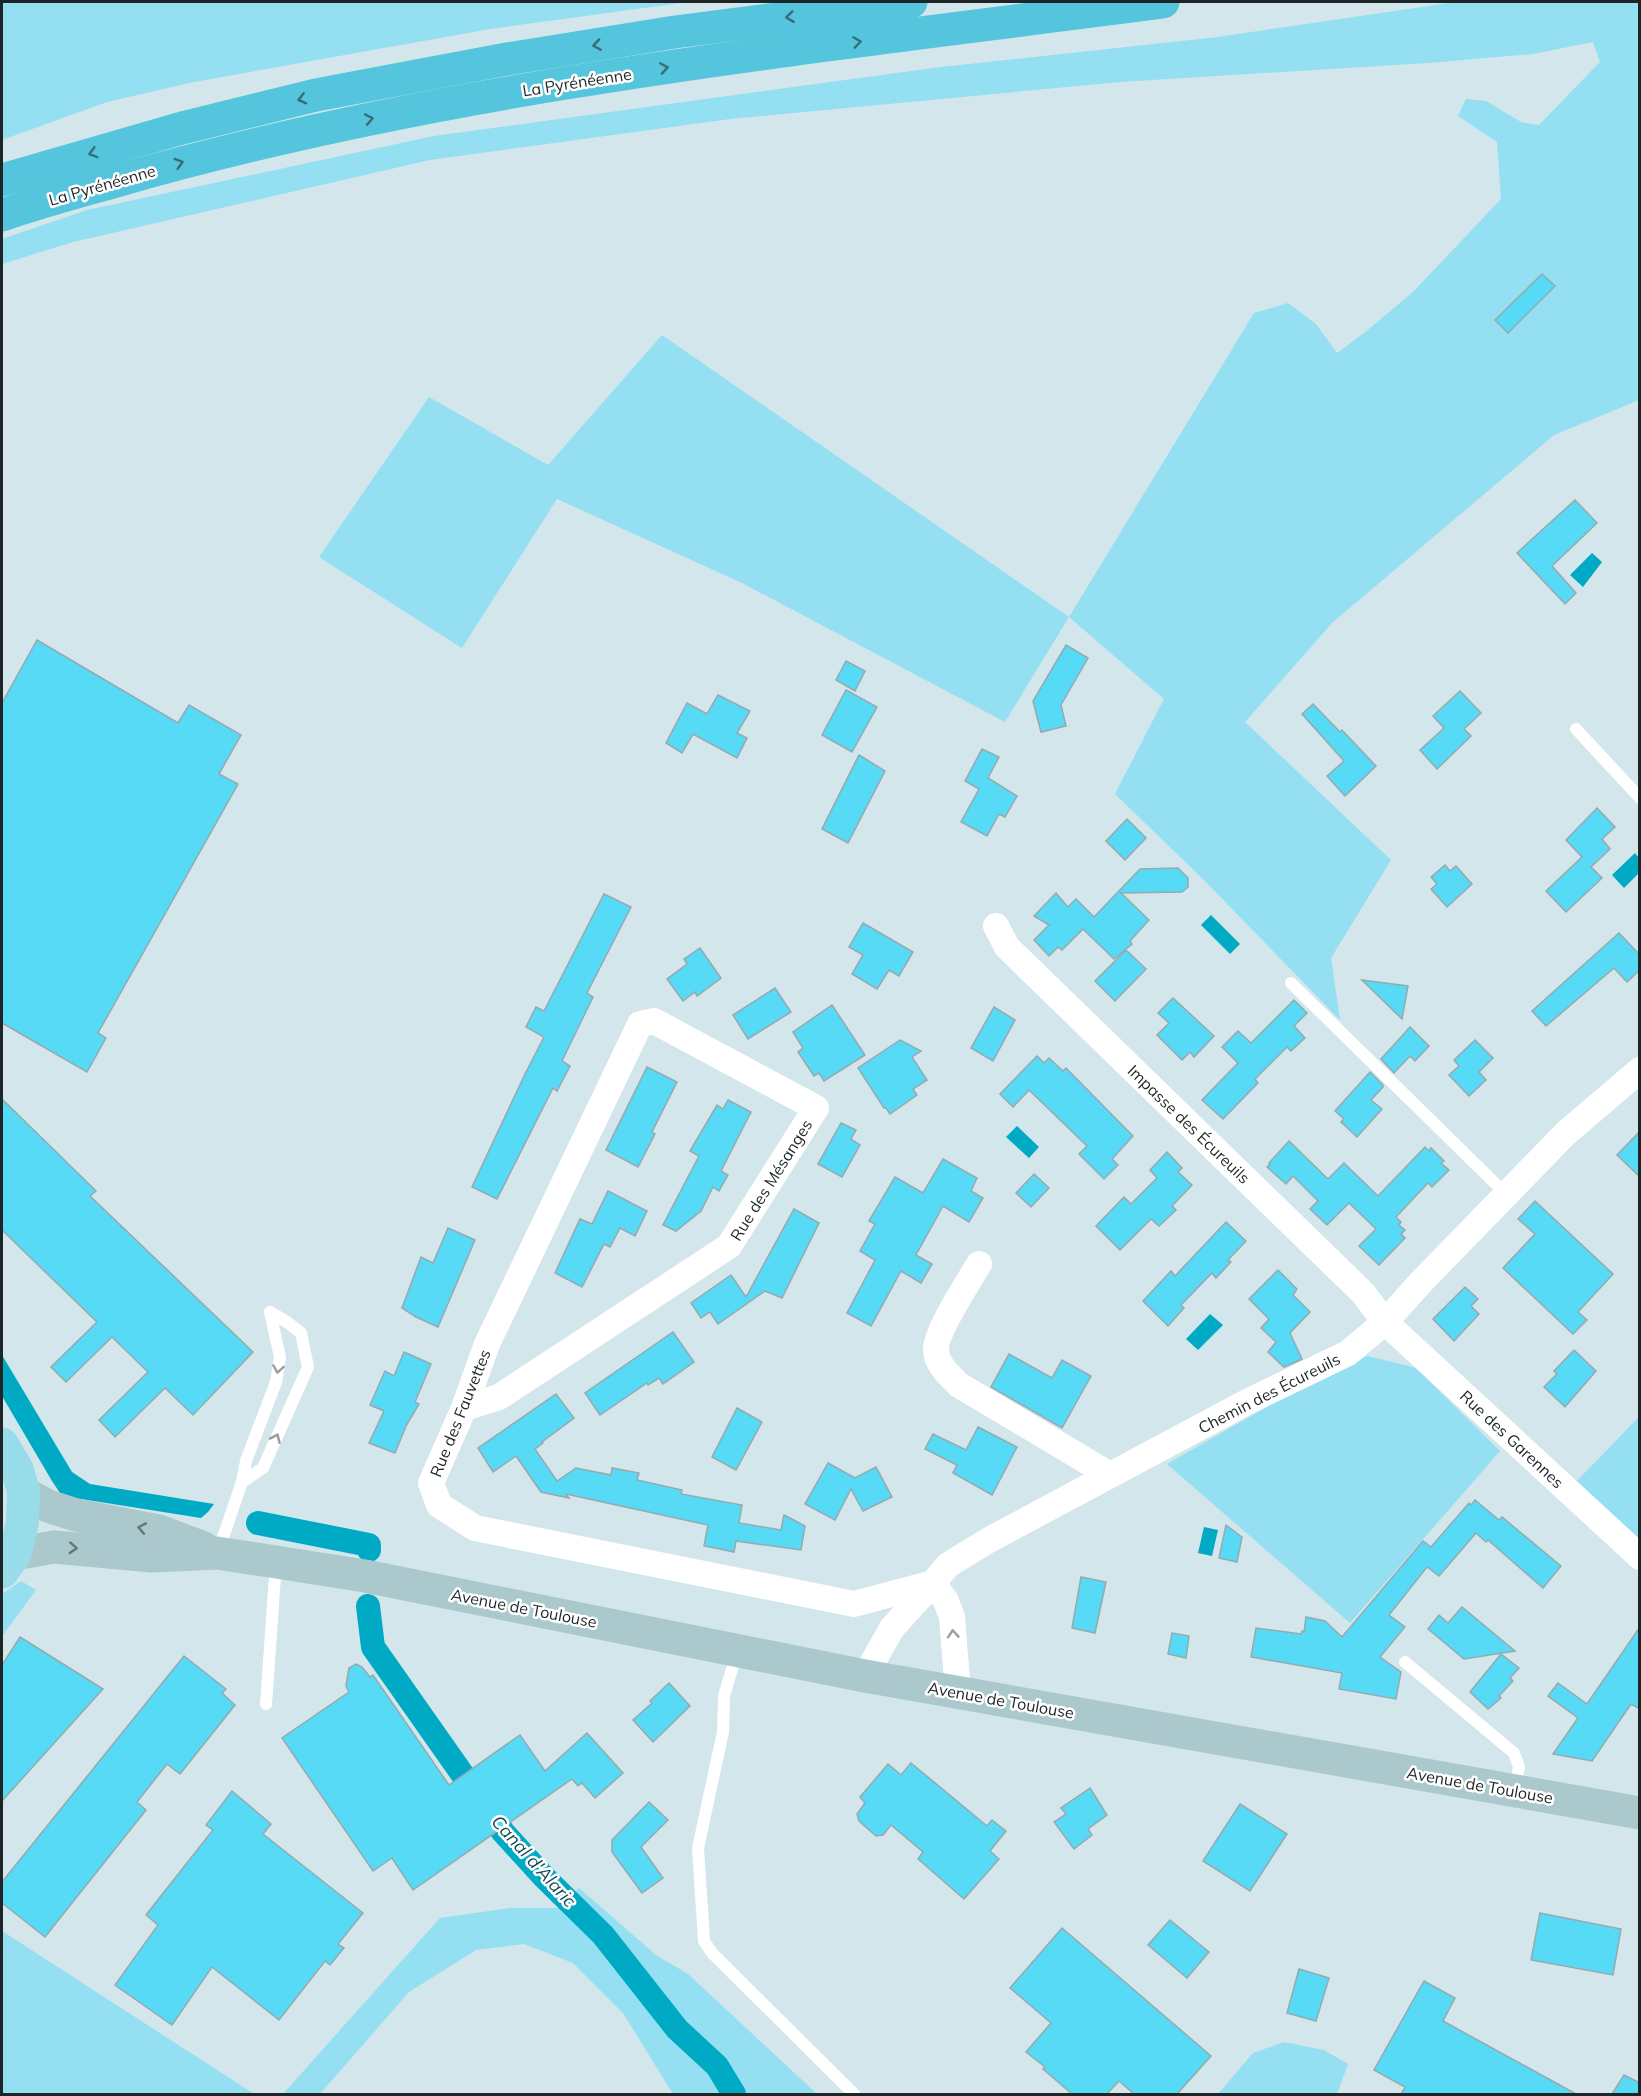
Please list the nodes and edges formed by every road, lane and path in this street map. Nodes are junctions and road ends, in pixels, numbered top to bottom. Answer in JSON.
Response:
{"nodes":[{"id":1,"x":911,"y":2,"type":"edge"},
{"id":2,"x":1163,"y":2,"type":"edge"},
{"id":3,"x":2,"y":180,"type":"edge"},
{"id":4,"x":2,"y":215,"type":"edge"},
{"id":5,"x":1576,"y":729,"type":"dead end"},
{"id":6,"x":1640,"y":798,"type":"edge"},
{"id":7,"x":996,"y":926,"type":"dead end"},
{"id":8,"x":1291,"y":983,"type":"dead end"},
{"id":9,"x":640,"y":1024,"type":"joint"},
{"id":10,"x":1640,"y":1070,"type":"edge"},
{"id":11,"x":1507,"y":1195,"type":"junction"},
{"id":12,"x":979,"y":1264,"type":"dead end"},
{"id":13,"x":1384,"y":1322,"type":"junction"},
{"id":14,"x":464,"y":1408,"type":"junction"},
{"id":15,"x":2,"y":1444,"type":"edge"},
{"id":16,"x":1110,"y":1475,"type":"junction"},
{"id":17,"x":242,"y":1482,"type":"junction"},
{"id":18,"x":24,"y":1493,"type":"junction"},
{"id":19,"x":217,"y":1553,"type":"junction"},
{"id":20,"x":1640,"y":1557,"type":"edge"},
{"id":21,"x":276,"y":1562,"type":"junction"},
{"id":22,"x":8,"y":1563,"type":"edge"},
{"id":23,"x":933,"y":1583,"type":"junction"},
{"id":24,"x":737,"y":1651,"type":"junction"},
{"id":25,"x":1406,"y":1662,"type":"dead end"},
{"id":26,"x":865,"y":1676,"type":"junction"},
{"id":27,"x":958,"y":1693,"type":"junction"},
{"id":28,"x":266,"y":1704,"type":"dead end"},
{"id":29,"x":1515,"y":1791,"type":"junction"},
{"id":30,"x":1640,"y":1813,"type":"edge"},
{"id":31,"x":854,"y":2094,"type":"edge"}],
"edges":[{"from":1,"to":3,"type":"highway","name":"La Pyrénéenne","one_way":true},
{"from":4,"to":2,"type":"highway","name":"La Pyrénéenne","one_way":true},
{"from":5,"to":6,"type":"lane"},
{"from":7,"to":13,"type":"street","name":"Impasse des Écureuils"},
{"from":8,"to":11,"type":"lane"},
{"from":9,"to":14,"type":"street","name":"Rue des Fauvettes"},
{"from":9,"to":14,"type":"street","name":"Rue des Mésanges"},
{"from":10,"to":11,"type":"street","name":"Chemin des Écureuils"},
{"from":11,"to":13,"type":"street","name":"Chemin des Écureuils"},
{"from":12,"to":16,"type":"street"},
{"from":13,"to":16,"type":"street","name":"Chemin des Écureuils"},
{"from":13,"to":20,"type":"street","name":"Rue des Garennes"},
{"from":14,"to":23,"type":"street","name":"Rue des Fauvettes"},
{"from":15,"to":18,"type":"main road"},
{"from":16,"to":23,"type":"street","name":"Chemin des Écureuils"},
{"from":17,"to":17,"type":"lane","one_way":true},
{"from":17,"to":19,"type":"lane"},
{"from":19,"to":18,"type":"main road","one_way":true},
{"from":18,"to":22,"type":"main road"},
{"from":19,"to":21,"type":"main road","name":"Avenue de Toulouse"},
{"from":22,"to":19,"type":"main road","one_way":true},
{"from":21,"to":24,"type":"main road","name":"Avenue de Toulouse"},
{"from":21,"to":28,"type":"lane"},
{"from":23,"to":26,"type":"street","name":"Chemin des Écureuils"},
{"from":27,"to":23,"type":"street","one_way":true},
{"from":24,"to":26,"type":"main road","name":"Avenue de Toulouse"},
{"from":24,"to":31,"type":"lane"},
{"from":25,"to":29,"type":"lane"},
{"from":26,"to":27,"type":"main road","name":"Avenue de Toulouse"},
{"from":27,"to":29,"type":"main road","name":"Avenue de Toulouse"},
{"from":29,"to":30,"type":"main road","name":"Avenue de Toulouse"}]}
